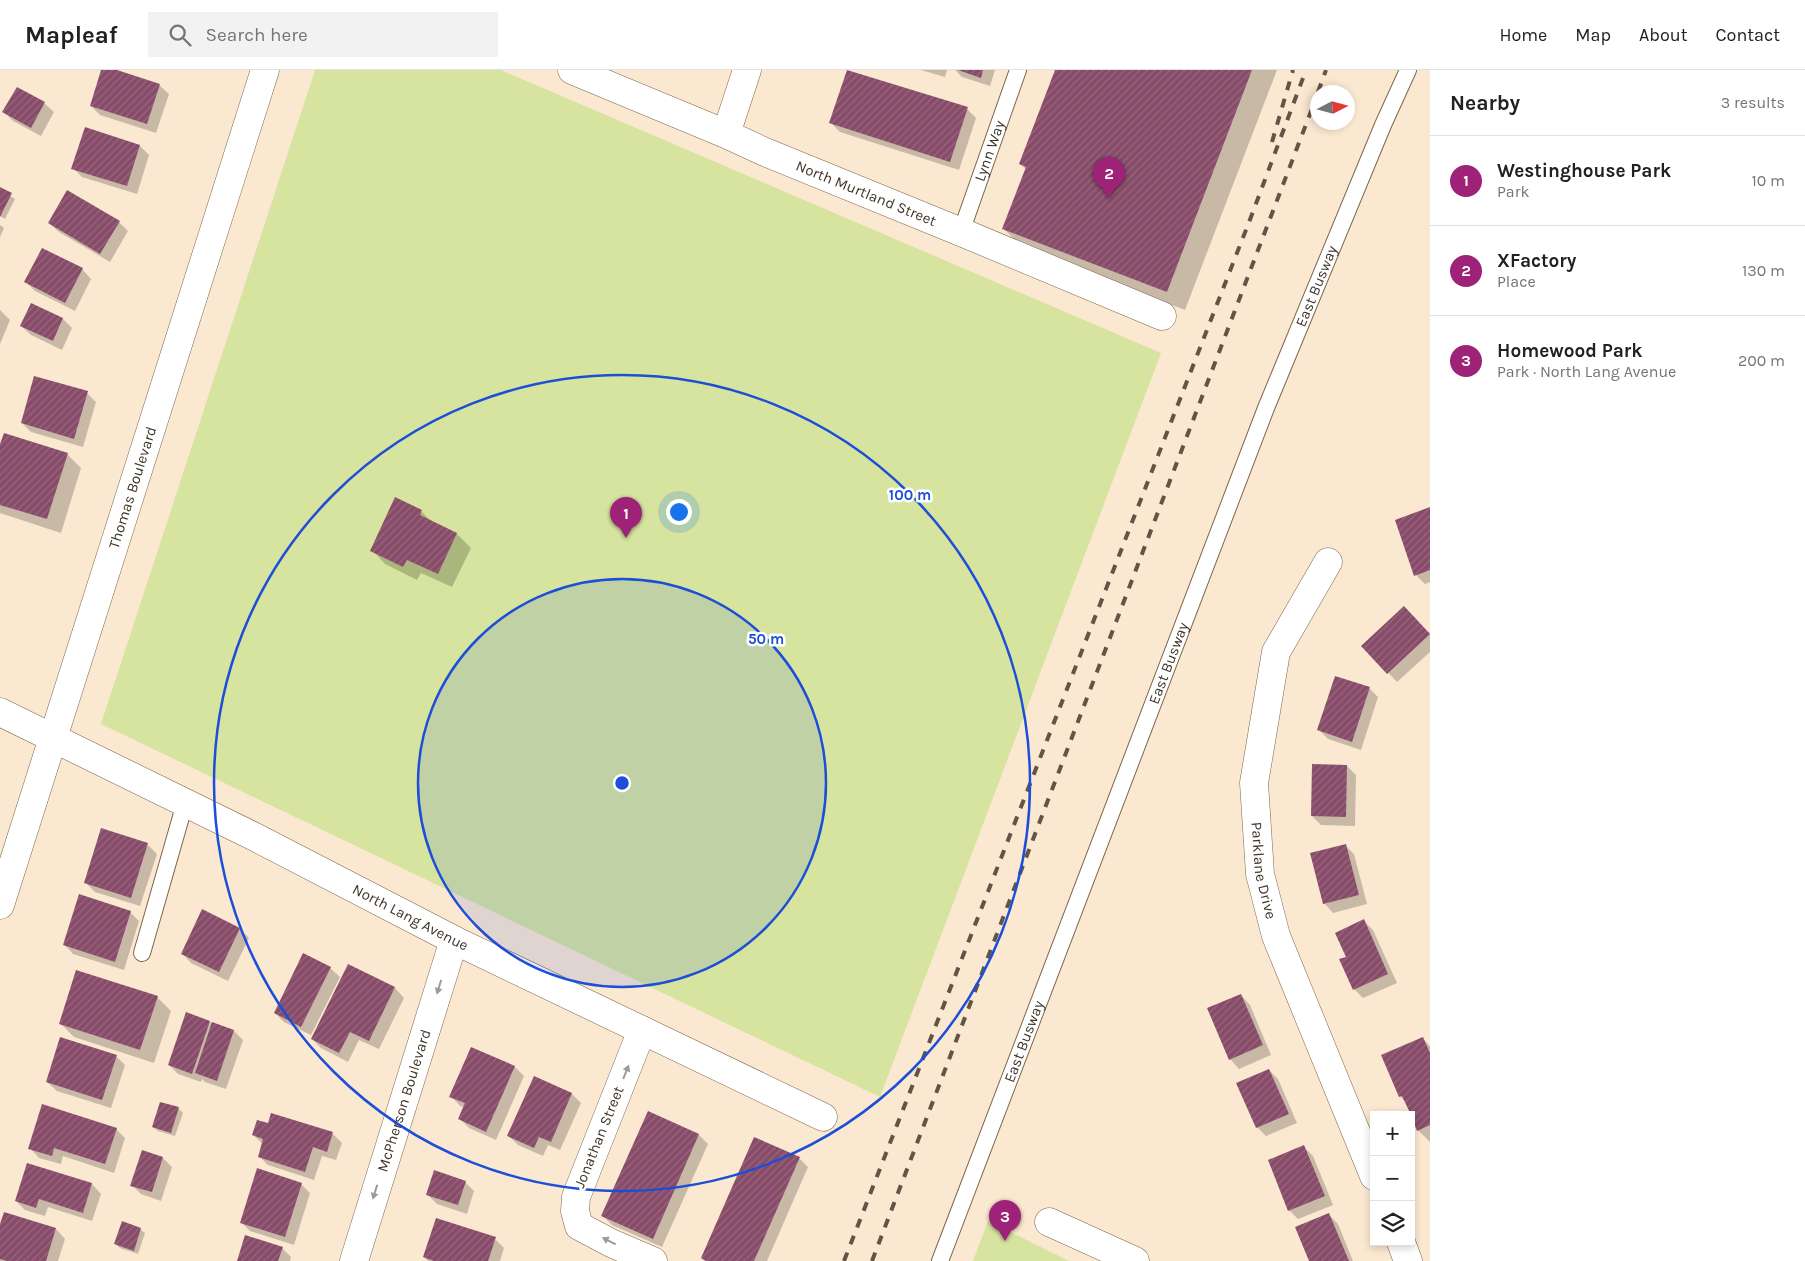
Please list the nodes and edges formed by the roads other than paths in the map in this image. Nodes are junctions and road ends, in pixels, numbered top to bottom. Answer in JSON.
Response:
{"nodes":[{"id":1,"x":265,"y":70,"type":"edge"},
{"id":2,"x":572,"y":70,"type":"edge"},
{"id":3,"x":747,"y":70,"type":"edge"},
{"id":4,"x":1018,"y":70,"type":"edge"},
{"id":5,"x":1408,"y":70,"type":"edge"},
{"id":6,"x":726,"y":134,"type":"junction"},
{"id":7,"x":961,"y":232,"type":"junction"},
{"id":8,"x":1162,"y":316,"type":"dead end"},
{"id":9,"x":1328,"y":562,"type":"dead end"},
{"id":10,"x":0,"y":712,"type":"edge"},
{"id":11,"x":53,"y":737,"type":"junction"},
{"id":12,"x":185,"y":803,"type":"junction"},
{"id":13,"x":0,"y":905,"type":"edge"},
{"id":14,"x":454,"y":940,"type":"junction"},
{"id":15,"x":142,"y":954,"type":"dead end"},
{"id":16,"x":642,"y":1030,"type":"junction"},
{"id":17,"x":824,"y":1117,"type":"dead end"},
{"id":18,"x":1370,"y":1166,"type":"edge"},
{"id":19,"x":1049,"y":1222,"type":"dead end"},
{"id":20,"x":1402,"y":1246,"type":"edge"},
{"id":21,"x":354,"y":1261,"type":"edge"},
{"id":22,"x":653,"y":1261,"type":"edge"},
{"id":23,"x":940,"y":1261,"type":"edge"},
{"id":24,"x":1135,"y":1261,"type":"edge"},
{"id":25,"x":1408,"y":1261,"type":"edge"}],
"edges":[{"from":1,"to":11,"type":"street","name":"Thomas Boulevard"},
{"from":2,"to":6,"type":"street","name":"North Murtland Street"},
{"from":3,"to":6,"type":"street"},
{"from":4,"to":7,"type":"lane","name":"Lynn Way"},
{"from":5,"to":23,"type":"lane","name":"East Busway"},
{"from":6,"to":7,"type":"street","name":"North Murtland Street"},
{"from":7,"to":8,"type":"street","name":"North Murtland Street"},
{"from":9,"to":18,"type":"street","name":"Parklane Drive"},
{"from":10,"to":11,"type":"street","name":"North Lang Avenue"},
{"from":11,"to":12,"type":"street","name":"North Lang Avenue"},
{"from":11,"to":13,"type":"street","name":"Thomas Boulevard"},
{"from":12,"to":14,"type":"street","name":"North Lang Avenue"},
{"from":12,"to":15,"type":"lane"},
{"from":14,"to":16,"type":"street","name":"North Lang Avenue"},
{"from":14,"to":21,"type":"street","name":"McPherson Boulevard","one_way":true},
{"from":16,"to":17,"type":"street","name":"North Lang Avenue"},
{"from":22,"to":16,"type":"street","name":"Jonathan Street","one_way":true},
{"from":19,"to":24,"type":"street"},
{"from":20,"to":25,"type":"street"}]}
